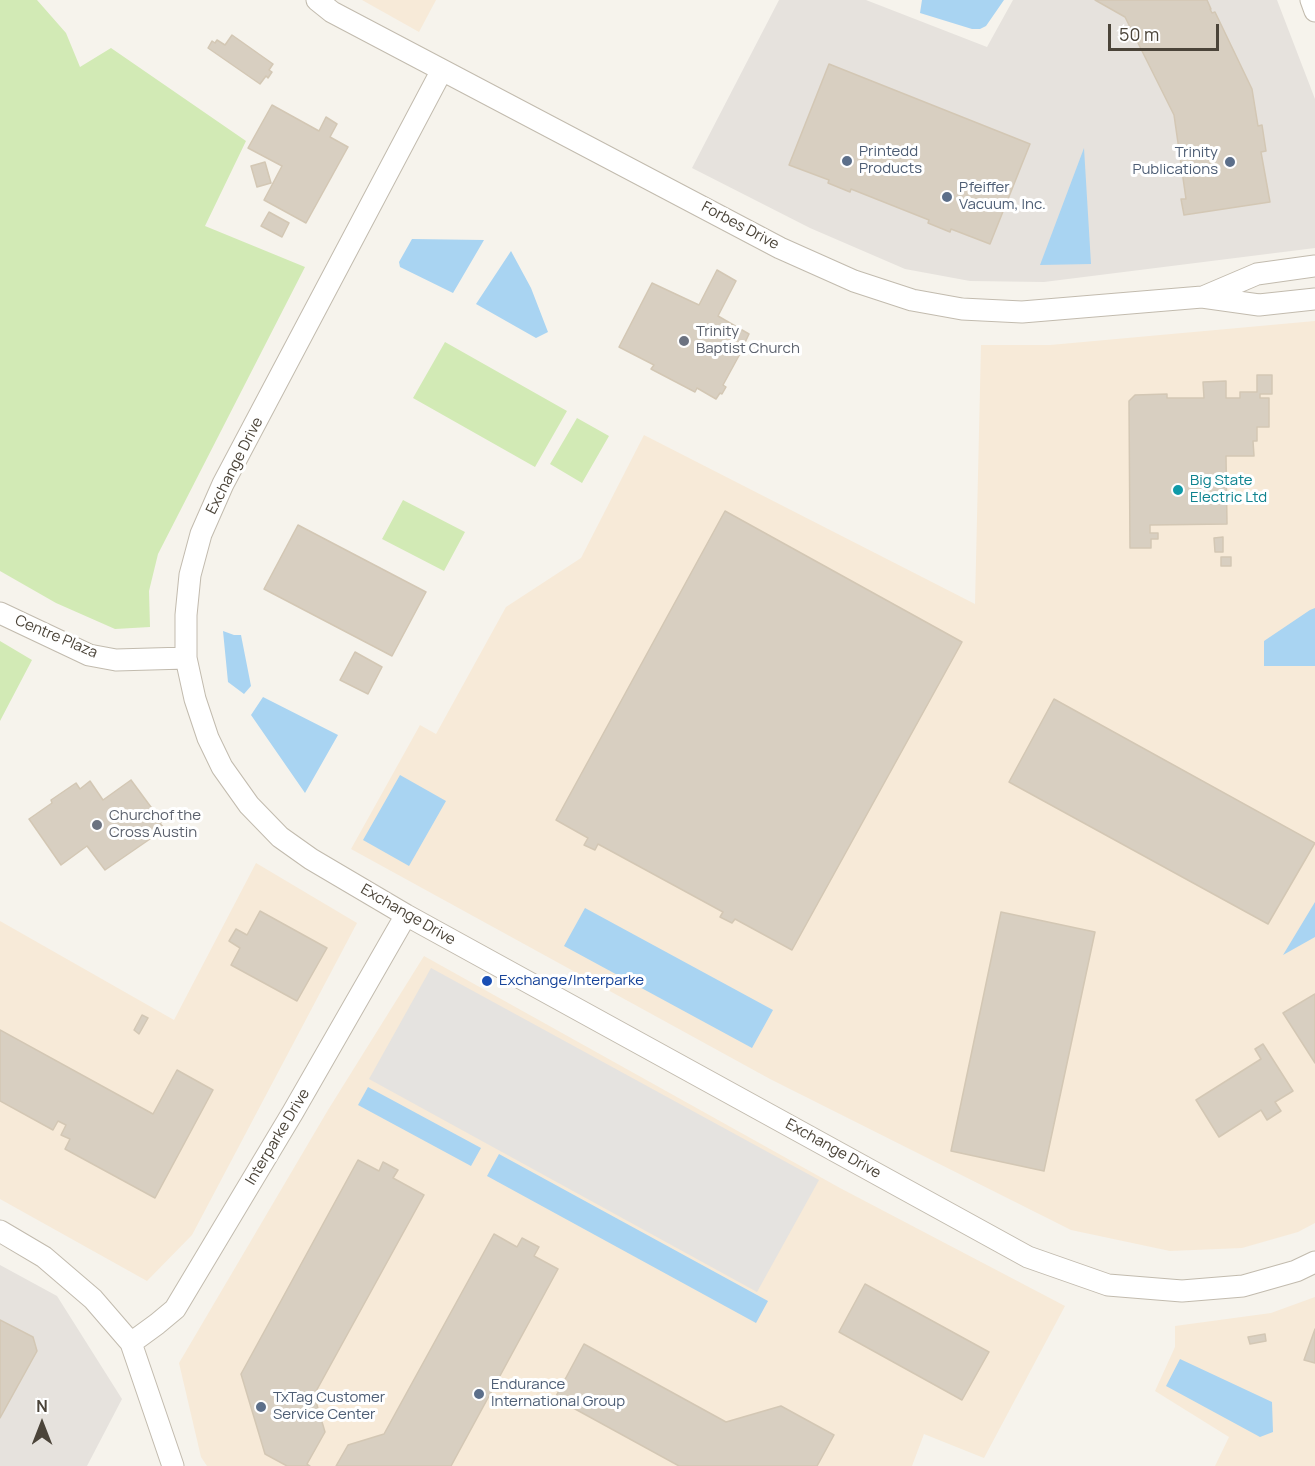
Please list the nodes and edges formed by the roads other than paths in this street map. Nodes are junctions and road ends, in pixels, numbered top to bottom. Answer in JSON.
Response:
{"nodes":[{"id":1,"x":317,"y":0,"type":"edge"},
{"id":2,"x":1311,"y":0,"type":"edge"},
{"id":3,"x":1315,"y":11,"type":"edge"},
{"id":4,"x":442,"y":70,"type":"junction"},
{"id":5,"x":1315,"y":266,"type":"edge"},
{"id":6,"x":1202,"y":297,"type":"junction"},
{"id":7,"x":1315,"y":299,"type":"edge"},
{"id":8,"x":0,"y":613,"type":"edge"},
{"id":9,"x":186,"y":658,"type":"junction"},
{"id":10,"x":405,"y":915,"type":"junction"},
{"id":11,"x":0,"y":1231,"type":"edge"},
{"id":12,"x":1315,"y":1262,"type":"edge"},
{"id":13,"x":130,"y":1342,"type":"junction"},
{"id":14,"x":173,"y":1466,"type":"edge"}],
"edges":[{"from":1,"to":4,"type":"street","name":"Forbes Drive"},
{"from":2,"to":3,"type":"street"},
{"from":4,"to":6,"type":"street","name":"Forbes Drive"},
{"from":4,"to":9,"type":"street","name":"Exchange Drive"},
{"from":5,"to":6,"type":"street","name":"Forbes Drive"},
{"from":6,"to":7,"type":"street","name":"Forbes Drive"},
{"from":8,"to":9,"type":"street","name":"Centre Plaza"},
{"from":9,"to":10,"type":"street","name":"Exchange Drive"},
{"from":10,"to":12,"type":"street","name":"Exchange Drive"},
{"from":10,"to":13,"type":"street","name":"Interparke Drive"},
{"from":11,"to":13,"type":"street"},
{"from":13,"to":14,"type":"street"}]}
